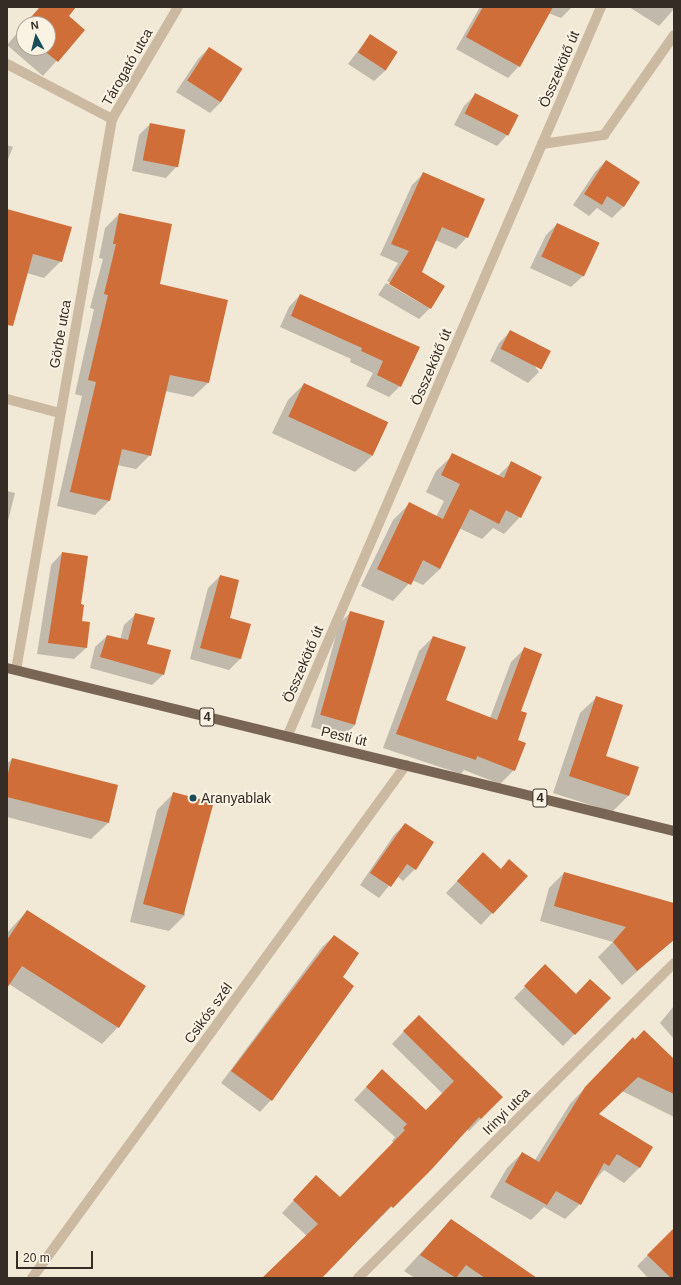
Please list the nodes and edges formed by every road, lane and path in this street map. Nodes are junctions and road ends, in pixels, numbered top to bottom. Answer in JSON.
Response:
{"nodes":[{"id":1,"x":178,"y":7,"type":"edge"},
{"id":2,"x":601,"y":7,"type":"edge"},
{"id":3,"x":674,"y":35,"type":"edge"},
{"id":4,"x":7,"y":64,"type":"edge"},
{"id":5,"x":112,"y":119,"type":"junction"},
{"id":6,"x":542,"y":144,"type":"junction"},
{"id":7,"x":7,"y":399,"type":"edge"},
{"id":8,"x":60,"y":414,"type":"junction"},
{"id":9,"x":11,"y":669,"type":"edge"},
{"id":10,"x":287,"y":737,"type":"junction"},
{"id":11,"x":406,"y":765,"type":"junction"},
{"id":12,"x":674,"y":831,"type":"edge"},
{"id":13,"x":674,"y":963,"type":"edge"},
{"id":14,"x":32,"y":1278,"type":"edge"},
{"id":15,"x":358,"y":1278,"type":"edge"}],
"edges":[{"from":1,"to":5,"type":"street","name":"Tárogató utca"},
{"from":2,"to":6,"type":"street","name":"Összekötő út"},
{"from":3,"to":6,"type":"street"},
{"from":4,"to":5,"type":"street"},
{"from":5,"to":8,"type":"street","name":"Görbe utca"},
{"from":6,"to":10,"type":"street","name":"Összekötő út"},
{"from":7,"to":8,"type":"street"},
{"from":8,"to":9,"type":"street","name":"Görbe utca"},
{"from":9,"to":10,"type":"main road","name":"Pesti út","number":"4"},
{"from":10,"to":11,"type":"main road","name":"Pesti út","number":"4"},
{"from":11,"to":12,"type":"main road","name":"Pesti út","number":"4"},
{"from":11,"to":14,"type":"street","name":"Csikós szél"},
{"from":13,"to":15,"type":"street","name":"Irinyi utca"}]}
